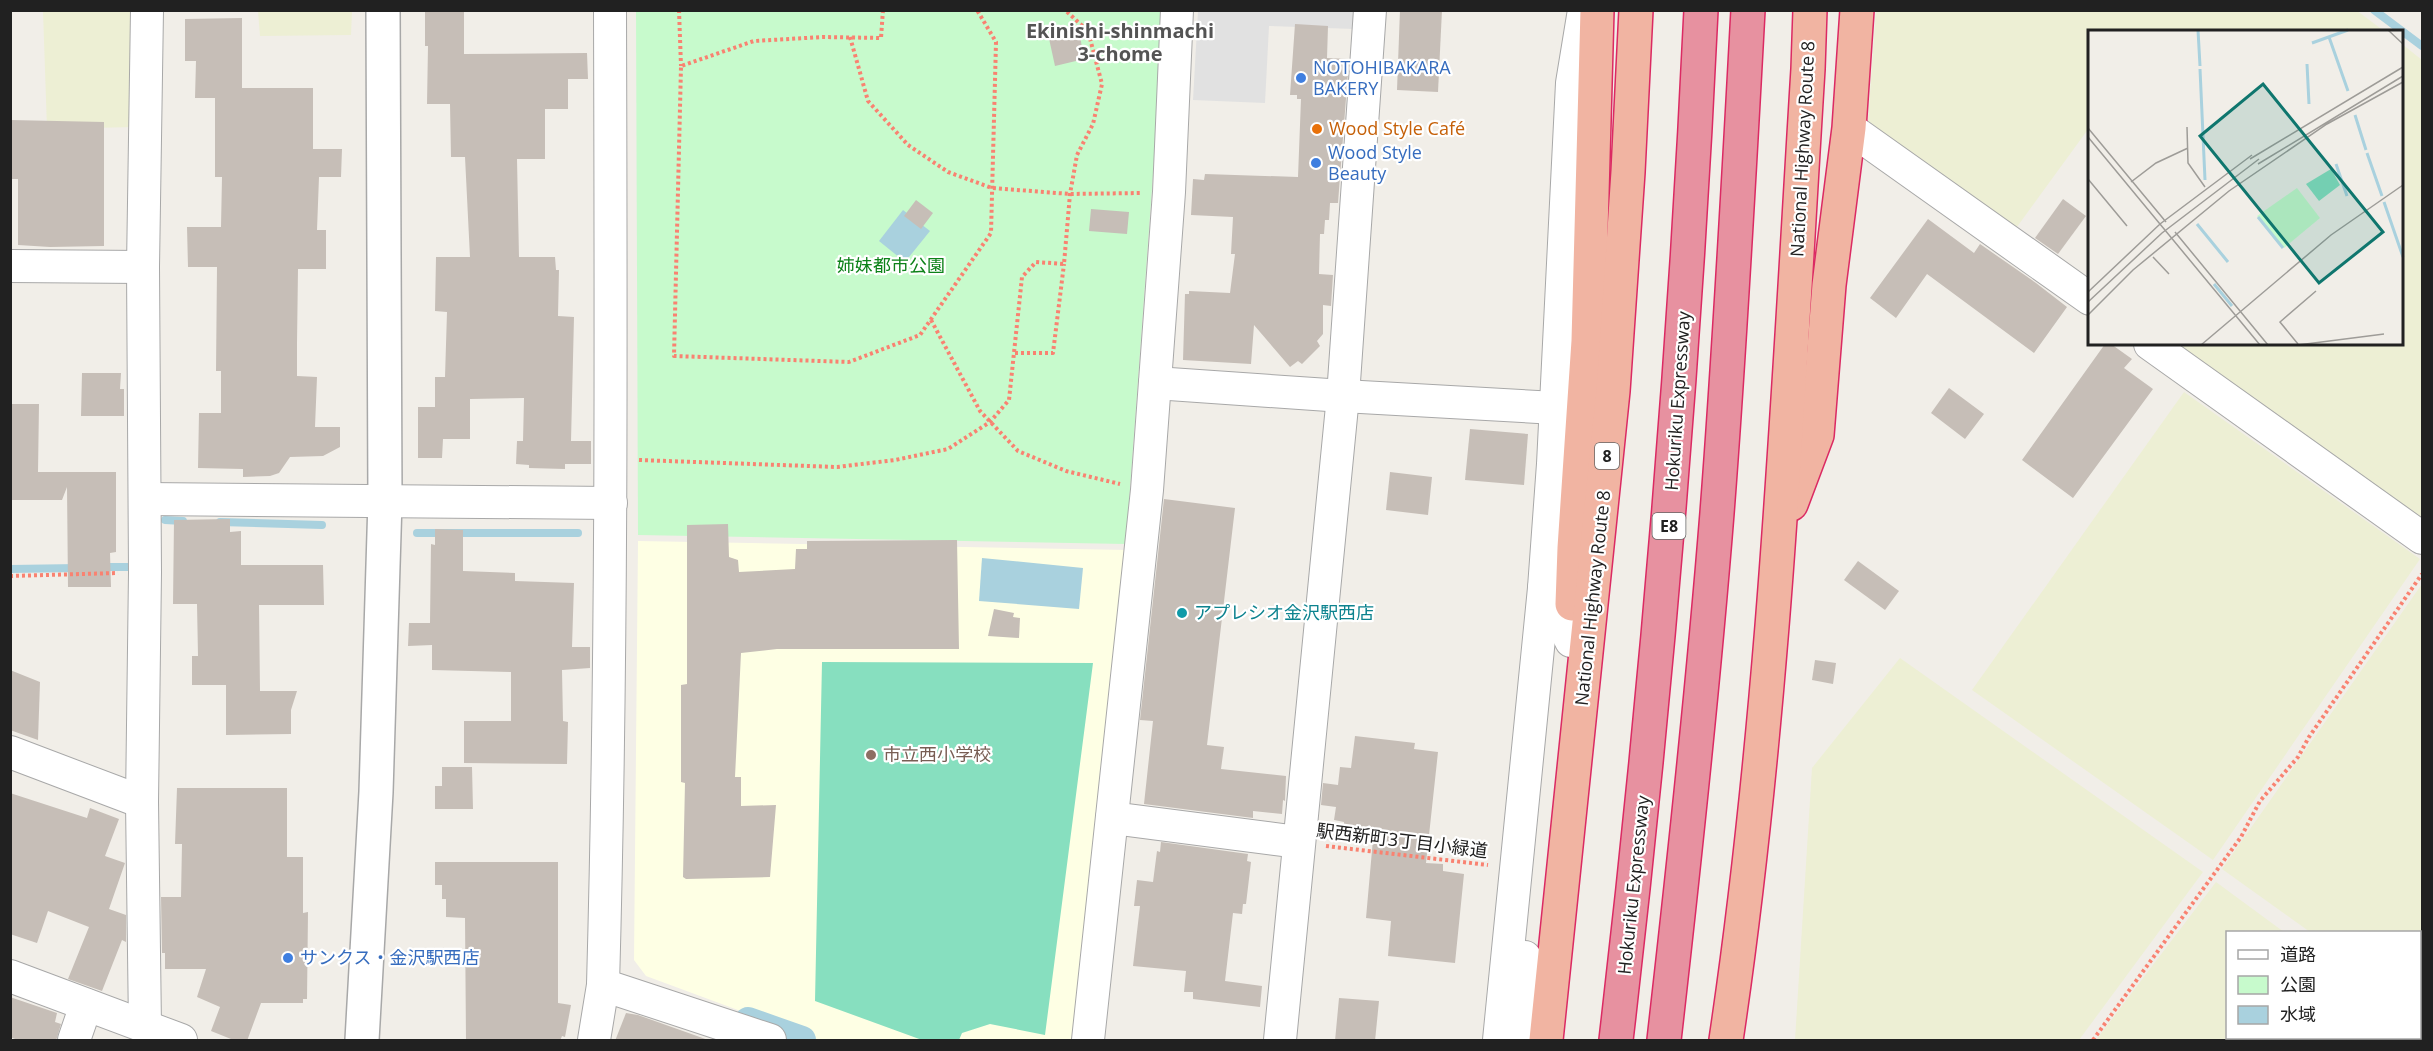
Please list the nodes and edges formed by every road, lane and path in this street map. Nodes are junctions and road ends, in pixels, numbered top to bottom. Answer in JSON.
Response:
{"nodes":[{"id":1,"x":147,"y":10,"type":"edge"},
{"id":2,"x":383,"y":10,"type":"edge"},
{"id":3,"x":610,"y":10,"type":"edge"},
{"id":4,"x":679,"y":10,"type":"edge"},
{"id":5,"x":799,"y":10,"type":"edge"},
{"id":6,"x":858,"y":10,"type":"edge"},
{"id":7,"x":884,"y":10,"type":"edge"},
{"id":8,"x":977,"y":10,"type":"edge"},
{"id":9,"x":1065,"y":10,"type":"edge"},
{"id":10,"x":1177,"y":10,"type":"edge"},
{"id":11,"x":1370,"y":10,"type":"edge"},
{"id":12,"x":1584,"y":10,"type":"edge"},
{"id":13,"x":1597,"y":10,"type":"edge"},
{"id":14,"x":1636,"y":10,"type":"edge"},
{"id":15,"x":1701,"y":10,"type":"edge"},
{"id":16,"x":1748,"y":10,"type":"edge"},
{"id":17,"x":1810,"y":10,"type":"edge"},
{"id":18,"x":1857,"y":10,"type":"edge"},
{"id":19,"x":850,"y":37,"type":"junction"},
{"id":20,"x":681,"y":66,"type":"junction"},
{"id":21,"x":1849,"y":128,"type":"junction"},
{"id":22,"x":992,"y":188,"type":"junction"},
{"id":23,"x":1169,"y":192,"type":"junction"},
{"id":24,"x":1070,"y":194,"type":"junction"},
{"id":25,"x":1064,"y":264,"type":"junction"},
{"id":26,"x":10,"y":266,"type":"edge"},
{"id":27,"x":143,"y":267,"type":"junction"},
{"id":28,"x":2088,"y":298,"type":"edge"},
{"id":29,"x":931,"y":320,"type":"junction"},
{"id":30,"x":2151,"y":345,"type":"edge"},
{"id":31,"x":1014,"y":353,"type":"junction"},
{"id":32,"x":1155,"y":383,"type":"junction"},
{"id":33,"x":1344,"y":396,"type":"junction"},
{"id":34,"x":1556,"y":408,"type":"junction"},
{"id":35,"x":990,"y":422,"type":"junction"},
{"id":36,"x":612,"y":459,"type":"junction"},
{"id":37,"x":1147,"y":490,"type":"junction"},
{"id":38,"x":145,"y":499,"type":"junction"},
{"id":39,"x":385,"y":501,"type":"junction"},
{"id":40,"x":611,"y":503,"type":"junction"},
{"id":41,"x":1780,"y":534,"type":"junction"},
{"id":42,"x":2422,"y":538,"type":"edge"},
{"id":43,"x":145,"y":572,"type":"junction"},
{"id":44,"x":2422,"y":574,"type":"edge"},
{"id":45,"x":10,"y":576,"type":"edge"},
{"id":46,"x":1544,"y":588,"type":"junction"},
{"id":47,"x":1571,"y":641,"type":"junction"},
{"id":48,"x":1579,"y":740,"type":"junction"},
{"id":49,"x":10,"y":752,"type":"edge"},
{"id":50,"x":142,"y":802,"type":"junction"},
{"id":51,"x":1112,"y":818,"type":"junction"},
{"id":52,"x":1298,"y":842,"type":"junction"},
{"id":53,"x":1492,"y":866,"type":"dead end"},
{"id":54,"x":1509,"y":951,"type":"junction"},
{"id":55,"x":10,"y":976,"type":"edge"},
{"id":56,"x":603,"y":985,"type":"junction"},
{"id":57,"x":86,"y":1005,"type":"junction"},
{"id":58,"x":145,"y":1027,"type":"junction"},
{"id":59,"x":74,"y":1041,"type":"edge"},
{"id":60,"x":181,"y":1041,"type":"edge"},
{"id":61,"x":362,"y":1041,"type":"edge"},
{"id":62,"x":594,"y":1041,"type":"edge"},
{"id":63,"x":770,"y":1041,"type":"edge"},
{"id":64,"x":1088,"y":1041,"type":"edge"},
{"id":65,"x":1280,"y":1041,"type":"edge"},
{"id":66,"x":1499,"y":1041,"type":"edge"},
{"id":67,"x":1527,"y":1041,"type":"edge"},
{"id":68,"x":1546,"y":1041,"type":"edge"},
{"id":69,"x":1616,"y":1041,"type":"edge"},
{"id":70,"x":1664,"y":1041,"type":"edge"},
{"id":71,"x":1726,"y":1041,"type":"edge"},
{"id":72,"x":2093,"y":1041,"type":"edge"}],
"edges":[{"from":1,"to":27,"type":"street"},
{"from":2,"to":39,"type":"street"},
{"from":3,"to":36,"type":"street"},
{"from":4,"to":20,"type":"path"},
{"from":5,"to":6,"type":"path"},
{"from":7,"to":19,"type":"path"},
{"from":8,"to":22,"type":"path"},
{"from":9,"to":24,"type":"path"},
{"from":10,"to":23,"type":"street"},
{"from":11,"to":33,"type":"street"},
{"from":12,"to":34,"type":"street"},
{"from":13,"to":47,"type":"highway","number":"8"},
{"from":14,"to":48,"type":"highway","name":"National Highway Route 8","number":"8"},
{"from":15,"to":69,"type":"highway","name":"Hokuriku Expressway","number":"E8"},
{"from":16,"to":70,"type":"highway"},
{"from":17,"to":41,"type":"highway","name":"National Highway Route 8"},
{"from":18,"to":21,"type":"highway"},
{"from":19,"to":20,"type":"path"},
{"from":19,"to":22,"type":"path"},
{"from":20,"to":29,"type":"path"},
{"from":21,"to":28,"type":"street"},
{"from":21,"to":41,"type":"highway"},
{"from":22,"to":24,"type":"path"},
{"from":22,"to":29,"type":"path"},
{"from":23,"to":24,"type":"path"},
{"from":23,"to":32,"type":"street"},
{"from":24,"to":25,"type":"path"},
{"from":25,"to":31,"type":"path"},
{"from":25,"to":31,"type":"path"},
{"from":26,"to":27,"type":"street"},
{"from":27,"to":38,"type":"street"},
{"from":29,"to":35,"type":"path"},
{"from":30,"to":42,"type":"street"},
{"from":31,"to":35,"type":"path"},
{"from":32,"to":33,"type":"street"},
{"from":32,"to":37,"type":"street"},
{"from":33,"to":34,"type":"street"},
{"from":33,"to":52,"type":"street"},
{"from":34,"to":46,"type":"street"},
{"from":35,"to":36,"type":"path"},
{"from":35,"to":37,"type":"path"},
{"from":36,"to":40,"type":"street"},
{"from":37,"to":51,"type":"street"},
{"from":38,"to":39,"type":"street"},
{"from":38,"to":43,"type":"street"},
{"from":39,"to":40,"type":"street"},
{"from":39,"to":61,"type":"street"},
{"from":40,"to":56,"type":"street"},
{"from":41,"to":71,"type":"highway","name":"National Highway Route 8"},
{"from":43,"to":45,"type":"path"},
{"from":43,"to":50,"type":"street"},
{"from":44,"to":72,"type":"path"},
{"from":46,"to":47,"type":"street"},
{"from":46,"to":54,"type":"street"},
{"from":47,"to":48,"type":"highway","number":"8"},
{"from":48,"to":68,"type":"highway","name":"National Highway Route 8","number":"8"},
{"from":49,"to":50,"type":"street"},
{"from":50,"to":58,"type":"street"},
{"from":51,"to":52,"type":"street"},
{"from":51,"to":64,"type":"street"},
{"from":52,"to":53,"type":"path","name":"駅西新町3丁目小緑道"},
{"from":52,"to":65,"type":"street"},
{"from":54,"to":66,"type":"street"},
{"from":54,"to":67,"type":"street"},
{"from":55,"to":57,"type":"street"},
{"from":56,"to":62,"type":"street"},
{"from":56,"to":63,"type":"street"},
{"from":57,"to":58,"type":"street"},
{"from":57,"to":59,"type":"street"},
{"from":58,"to":60,"type":"street"}]}
